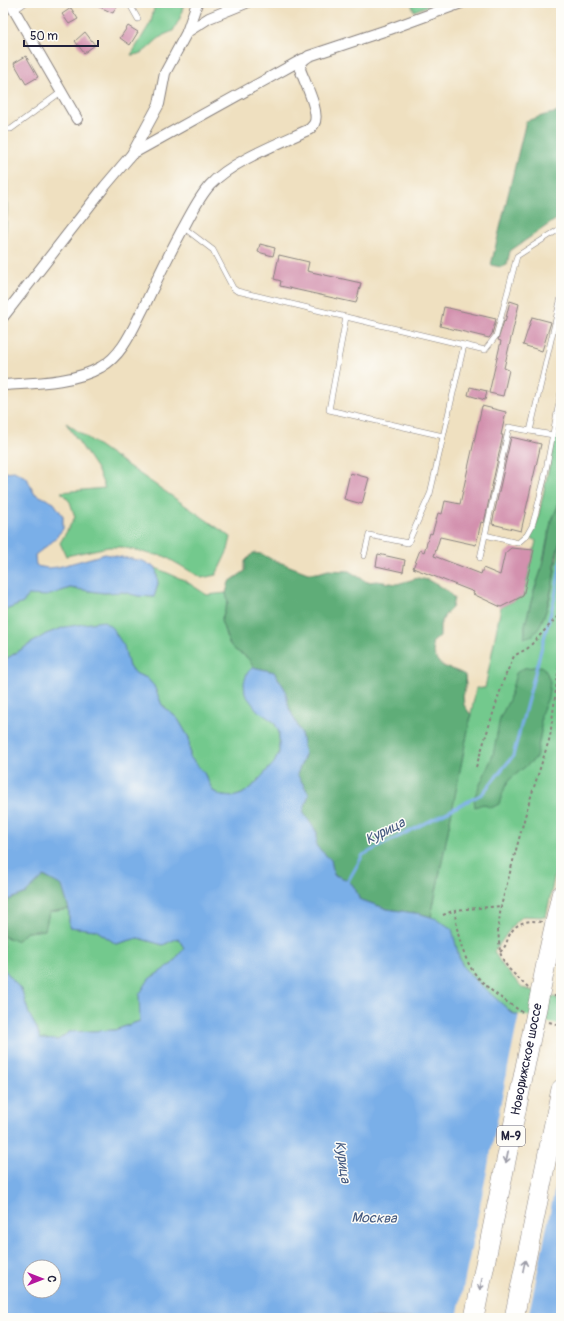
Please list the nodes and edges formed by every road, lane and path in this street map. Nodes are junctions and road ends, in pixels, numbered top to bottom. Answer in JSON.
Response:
{"nodes":[{"id":1,"x":25,"y":3,"type":"edge"},
{"id":2,"x":129,"y":3,"type":"edge"},
{"id":3,"x":198,"y":3,"type":"edge"},
{"id":4,"x":246,"y":3,"type":"edge"},
{"id":5,"x":461,"y":3,"type":"edge"},
{"id":6,"x":12,"y":7,"type":"edge"},
{"id":7,"x":138,"y":19,"type":"dead end"},
{"id":8,"x":187,"y":32,"type":"junction"},
{"id":9,"x":303,"y":60,"type":"junction"},
{"id":10,"x":61,"y":92,"type":"junction"},
{"id":11,"x":76,"y":119,"type":"dead end"},
{"id":12,"x":3,"y":126,"type":"edge"},
{"id":13,"x":132,"y":154,"type":"junction"},
{"id":14,"x":183,"y":227,"type":"junction"},
{"id":15,"x":561,"y":228,"type":"edge"},
{"id":16,"x":561,"y":297,"type":"edge"},
{"id":17,"x":3,"y":317,"type":"edge"},
{"id":18,"x":346,"y":318,"type":"junction"},
{"id":19,"x":464,"y":345,"type":"junction"},
{"id":20,"x":3,"y":384,"type":"edge"},
{"id":21,"x":561,"y":392,"type":"edge"},
{"id":22,"x":530,"y":430,"type":"junction"},
{"id":23,"x":553,"y":435,"type":"junction"},
{"id":24,"x":443,"y":436,"type":"junction"},
{"id":25,"x":485,"y":535,"type":"junction"},
{"id":26,"x":364,"y":556,"type":"dead end"},
{"id":27,"x":480,"y":558,"type":"dead end"},
{"id":28,"x":561,"y":600,"type":"edge"},
{"id":29,"x":559,"y":615,"type":"junction"},
{"id":30,"x":561,"y":627,"type":"edge"},
{"id":31,"x":561,"y":649,"type":"edge"},
{"id":32,"x":476,"y":767,"type":"dead end"},
{"id":33,"x":561,"y":895,"type":"edge"},
{"id":34,"x":500,"y":906,"type":"junction"},
{"id":35,"x":454,"y":910,"type":"junction"},
{"id":36,"x":442,"y":915,"type":"dead end"},
{"id":37,"x":541,"y":922,"type":"dead end"},
{"id":38,"x":500,"y":952,"type":"junction"},
{"id":39,"x":531,"y":992,"type":"dead end"},
{"id":40,"x":553,"y":996,"type":"dead end"},
{"id":41,"x":561,"y":997,"type":"edge"},
{"id":42,"x":510,"y":1004,"type":"dead end"},
{"id":43,"x":561,"y":1090,"type":"edge"},
{"id":44,"x":474,"y":1318,"type":"edge"},
{"id":45,"x":514,"y":1318,"type":"edge"}],
"edges":[{"from":1,"to":6,"type":"lane"},
{"from":2,"to":7,"type":"lane"},
{"from":3,"to":8,"type":"street"},
{"from":4,"to":8,"type":"street"},
{"from":5,"to":9,"type":"street"},
{"from":6,"to":10,"type":"street"},
{"from":8,"to":13,"type":"street"},
{"from":9,"to":13,"type":"street"},
{"from":9,"to":14,"type":"street"},
{"from":10,"to":11,"type":"street"},
{"from":10,"to":12,"type":"lane"},
{"from":13,"to":17,"type":"street"},
{"from":14,"to":18,"type":"lane"},
{"from":14,"to":20,"type":"street"},
{"from":15,"to":19,"type":"lane"},
{"from":16,"to":22,"type":"lane"},
{"from":18,"to":19,"type":"lane"},
{"from":18,"to":24,"type":"lane"},
{"from":19,"to":24,"type":"lane"},
{"from":21,"to":23,"type":"lane"},
{"from":22,"to":23,"type":"lane"},
{"from":22,"to":25,"type":"lane"},
{"from":23,"to":25,"type":"lane"},
{"from":24,"to":26,"type":"lane"},
{"from":25,"to":27,"type":"lane"},
{"from":28,"to":29,"type":"path"},
{"from":29,"to":30,"type":"path"},
{"from":29,"to":32,"type":"path"},
{"from":31,"to":34,"type":"path"},
{"from":33,"to":44,"type":"highway","name":"Новорижское шоссе","number":"М-9","one_way":true,"bridge":true},
{"from":34,"to":35,"type":"path"},
{"from":34,"to":38,"type":"path"},
{"from":35,"to":36,"type":"path"},
{"from":35,"to":42,"type":"path"},
{"from":37,"to":38,"type":"path"},
{"from":38,"to":39,"type":"path"},
{"from":40,"to":41,"type":"path"},
{"from":45,"to":43,"type":"highway","one_way":true}]}
